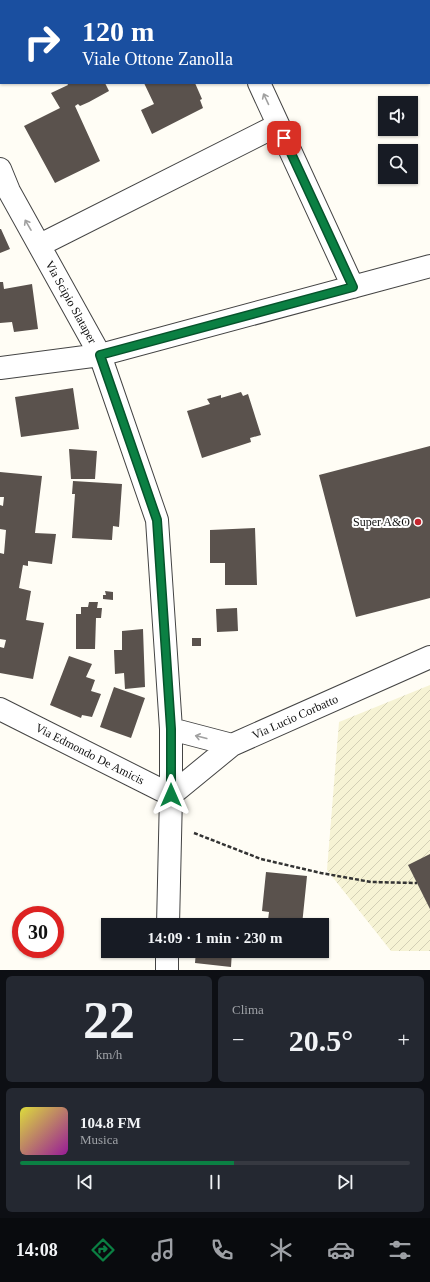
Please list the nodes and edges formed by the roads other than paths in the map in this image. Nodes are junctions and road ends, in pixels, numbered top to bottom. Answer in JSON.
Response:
{"nodes":[{"id":1,"x":259,"y":84,"type":"edge"},
{"id":2,"x":278,"y":125,"type":"junction"},
{"id":3,"x":0,"y":169,"type":"edge"},
{"id":4,"x":40,"y":245,"type":"junction"},
{"id":5,"x":430,"y":266,"type":"edge"},
{"id":6,"x":353,"y":287,"type":"junction"},
{"id":7,"x":100,"y":355,"type":"junction"},
{"id":8,"x":0,"y":368,"type":"edge"},
{"id":9,"x":430,"y":657,"type":"edge"},
{"id":10,"x":0,"y":709,"type":"edge"},
{"id":11,"x":171,"y":729,"type":"junction"},
{"id":12,"x":232,"y":745,"type":"junction"},
{"id":13,"x":171,"y":795,"type":"junction"},
{"id":14,"x":168,"y":918,"type":"edge"},
{"id":15,"x":167,"y":958,"type":"edge"},
{"id":16,"x":166,"y":970,"type":"edge"}],
"edges":[{"from":2,"to":1,"type":"street","one_way":true},
{"from":2,"to":4,"type":"street"},
{"from":2,"to":6,"type":"street"},
{"from":4,"to":3,"type":"street","name":"Via Scipio Slataper","one_way":true},
{"from":4,"to":7,"type":"street","name":"Via Scipio Slataper"},
{"from":5,"to":6,"type":"street"},
{"from":6,"to":7,"type":"street"},
{"from":7,"to":8,"type":"street"},
{"from":7,"to":11,"type":"street","name":"Via Scipio Slataper"},
{"from":9,"to":12,"type":"street","name":"Via Lucio Corbatto"},
{"from":10,"to":13,"type":"street","name":"Via Edmondo De Amicis"},
{"from":12,"to":11,"type":"street","one_way":true},
{"from":11,"to":13,"type":"street","name":"Via Scipio Slataper"},
{"from":12,"to":13,"type":"street","name":"Via Lucio Corbatto"},
{"from":13,"to":14,"type":"street"},
{"from":15,"to":16,"type":"street"}]}
